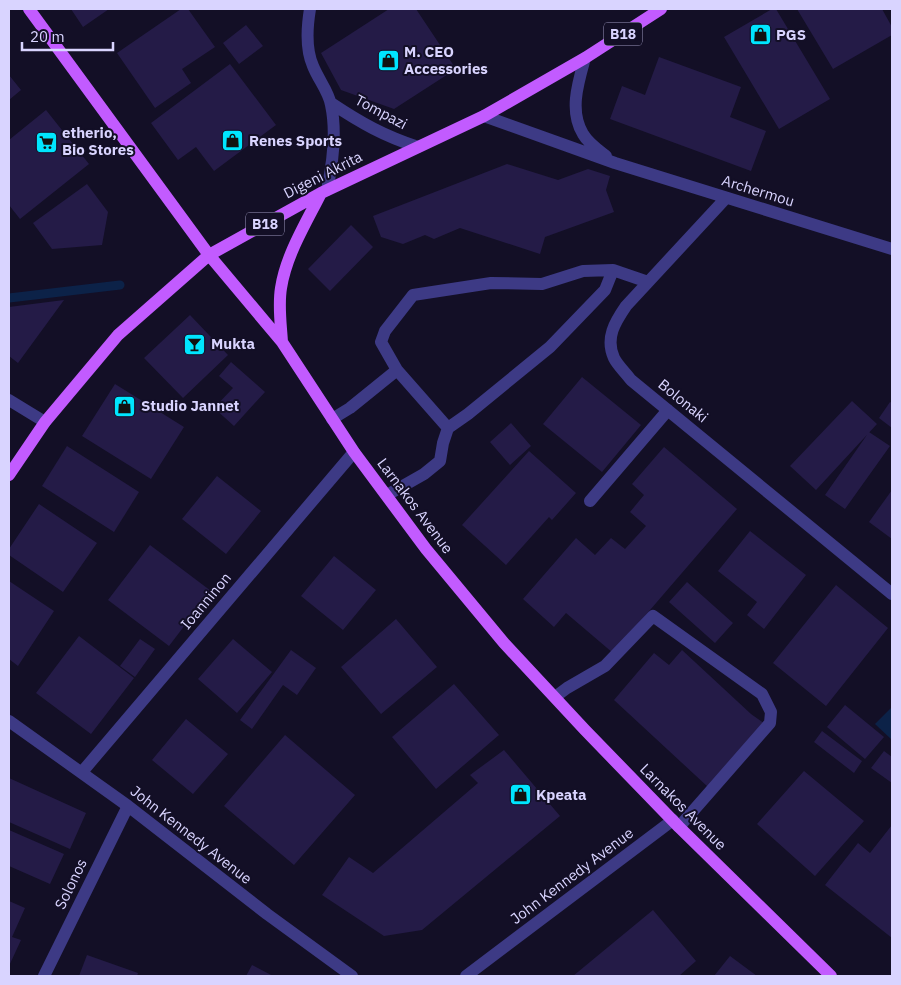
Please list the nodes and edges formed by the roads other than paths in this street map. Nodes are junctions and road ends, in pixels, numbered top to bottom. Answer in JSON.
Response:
{"nodes":[{"id":1,"x":29,"y":9,"type":"edge"},
{"id":2,"x":310,"y":9,"type":"edge"},
{"id":3,"x":661,"y":9,"type":"edge"},
{"id":4,"x":585,"y":58,"type":"junction"},
{"id":5,"x":331,"y":103,"type":"junction"},
{"id":6,"x":484,"y":116,"type":"junction"},
{"id":7,"x":418,"y":148,"type":"junction"},
{"id":8,"x":615,"y":163,"type":"junction"},
{"id":9,"x":324,"y":191,"type":"junction"},
{"id":10,"x":726,"y":198,"type":"junction"},
{"id":11,"x":892,"y":249,"type":"edge"},
{"id":12,"x":209,"y":254,"type":"junction"},
{"id":13,"x":613,"y":270,"type":"junction"},
{"id":14,"x":648,"y":282,"type":"junction"},
{"id":15,"x":282,"y":342,"type":"junction"},
{"id":16,"x":397,"y":370,"type":"junction"},
{"id":17,"x":9,"y":400,"type":"edge"},
{"id":18,"x":668,"y":410,"type":"junction"},
{"id":19,"x":332,"y":419,"type":"junction"},
{"id":20,"x":45,"y":422,"type":"junction"},
{"id":21,"x":448,"y":428,"type":"junction"},
{"id":22,"x":354,"y":452,"type":"junction"},
{"id":23,"x":9,"y":475,"type":"edge"},
{"id":24,"x":387,"y":495,"type":"junction"},
{"id":25,"x":590,"y":501,"type":"dead end"},
{"id":26,"x":892,"y":594,"type":"edge"},
{"id":27,"x":555,"y":698,"type":"junction"},
{"id":28,"x":9,"y":720,"type":"edge"},
{"id":29,"x":82,"y":772,"type":"junction"},
{"id":30,"x":128,"y":806,"type":"junction"},
{"id":31,"x":676,"y":824,"type":"junction"},
{"id":32,"x":44,"y":976,"type":"edge"},
{"id":33,"x":352,"y":976,"type":"edge"},
{"id":34,"x":466,"y":976,"type":"edge"},
{"id":35,"x":832,"y":976,"type":"edge"}],
"edges":[{"from":1,"to":12,"type":"main road","name":"Larnakos Avenue"},
{"from":2,"to":5,"type":"street","name":"Tompazi"},
{"from":3,"to":4,"type":"main road","name":"Digeni Akrita","number":"B18"},
{"from":4,"to":6,"type":"main road","name":"Digeni Akrita","number":"B18"},
{"from":4,"to":8,"type":"street","name":"Archermou"},
{"from":5,"to":7,"type":"street","name":"Tompazi"},
{"from":5,"to":9,"type":"street","name":"Tompazi"},
{"from":6,"to":7,"type":"main road","name":"Digeni Akrita","number":"B18"},
{"from":6,"to":8,"type":"street","name":"Archermou"},
{"from":7,"to":9,"type":"main road","name":"Digeni Akrita","number":"B18"},
{"from":8,"to":10,"type":"street","name":"Archermou"},
{"from":9,"to":12,"type":"main road","name":"Digeni Akrita","number":"B18"},
{"from":9,"to":15,"type":"main road"},
{"from":10,"to":11,"type":"street","name":"Archermou"},
{"from":10,"to":14,"type":"street","name":"Bolonaki"},
{"from":12,"to":15,"type":"main road","name":"Larnakos Avenue"},
{"from":12,"to":20,"type":"main road","name":"Digeni Akrita"},
{"from":13,"to":14,"type":"street"},
{"from":13,"to":16,"type":"street"},
{"from":13,"to":21,"type":"street"},
{"from":14,"to":18,"type":"street","name":"Bolonaki"},
{"from":15,"to":19,"type":"main road","name":"Larnakos Avenue"},
{"from":16,"to":19,"type":"street"},
{"from":16,"to":21,"type":"street"},
{"from":17,"to":20,"type":"street"},
{"from":18,"to":25,"type":"street"},
{"from":18,"to":26,"type":"street","name":"Bolonaki"},
{"from":19,"to":22,"type":"main road","name":"Larnakos Avenue"},
{"from":20,"to":23,"type":"main road","name":"Digeni Akrita"},
{"from":21,"to":24,"type":"street"},
{"from":22,"to":24,"type":"main road","name":"Larnakos Avenue"},
{"from":22,"to":29,"type":"street","name":"Ioanninon"},
{"from":24,"to":27,"type":"main road","name":"Larnakos Avenue"},
{"from":27,"to":31,"type":"main road","name":"Larnakos Avenue"},
{"from":27,"to":31,"type":"street","name":"John Kennedy Avenue"},
{"from":28,"to":29,"type":"street","name":"John Kennedy Avenue"},
{"from":29,"to":30,"type":"street","name":"John Kennedy Avenue"},
{"from":30,"to":32,"type":"street","name":"Solonos"},
{"from":30,"to":33,"type":"street","name":"John Kennedy Avenue"},
{"from":31,"to":34,"type":"street","name":"John Kennedy Avenue"},
{"from":31,"to":35,"type":"main road","name":"Larnakos Avenue"}]}
